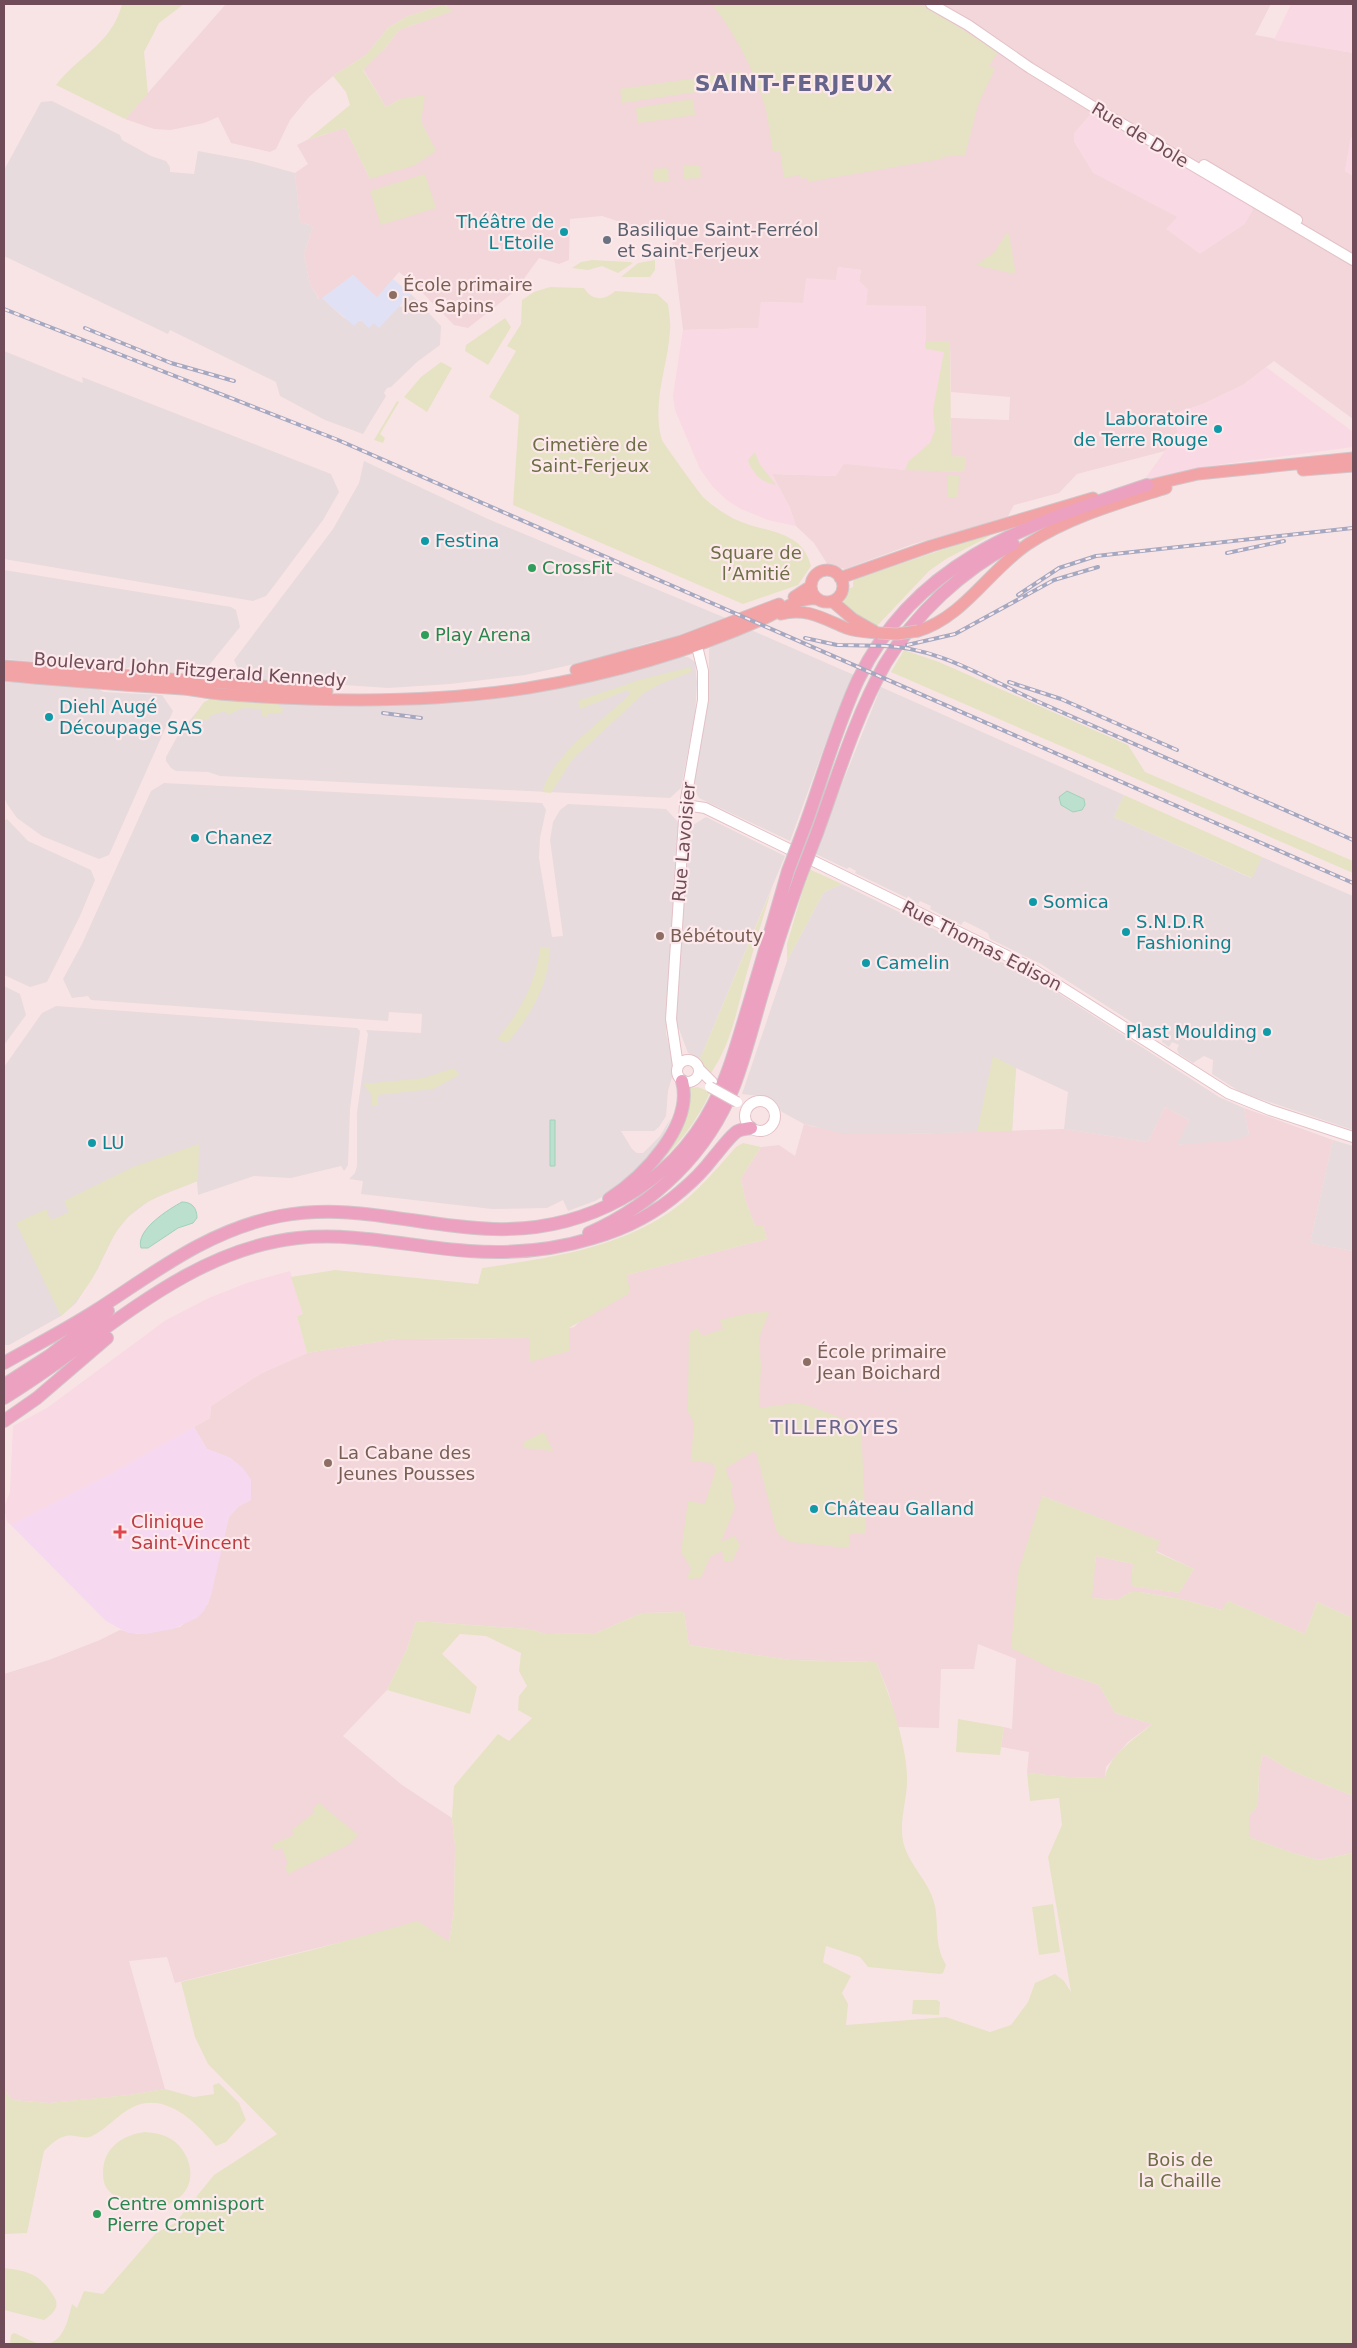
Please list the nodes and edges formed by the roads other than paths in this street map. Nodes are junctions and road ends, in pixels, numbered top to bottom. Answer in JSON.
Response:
{"nodes":[{"id":1,"x":931,"y":4,"type":"edge"},
{"id":2,"x":941,"y":4,"type":"edge"},
{"id":3,"x":1351,"y":251,"type":"edge"},
{"id":4,"x":1353,"y":260,"type":"edge"},
{"id":5,"x":1352,"y":460,"type":"edge"},
{"id":6,"x":1147,"y":486,"type":"junction"},
{"id":7,"x":1090,"y":514,"type":"junction"},
{"id":8,"x":840,"y":578,"type":"junction"},
{"id":9,"x":811,"y":586,"type":"junction"},
{"id":10,"x":817,"y":599,"type":"junction"},
{"id":11,"x":832,"y":601,"type":"junction"},
{"id":12,"x":765,"y":618,"type":"junction"},
{"id":13,"x":878,"y":633,"type":"junction"},
{"id":14,"x":696,"y":641,"type":"junction"},
{"id":15,"x":4,"y":666,"type":"edge"},
{"id":16,"x":4,"y":675,"type":"edge"},
{"id":17,"x":685,"y":805,"type":"junction"},
{"id":18,"x":794,"y":874,"type":"junction"},
{"id":19,"x":674,"y":1040,"type":"junction"},
{"id":20,"x":689,"y":1060,"type":"junction"},
{"id":21,"x":678,"y":1066,"type":"junction"},
{"id":22,"x":699,"y":1069,"type":"junction"},
{"id":23,"x":687,"y":1081,"type":"junction"},
{"id":24,"x":711,"y":1085,"type":"junction"},
{"id":25,"x":754,"y":1103,"type":"junction"},
{"id":26,"x":745,"y":1115,"type":"junction"},
{"id":27,"x":751,"y":1128,"type":"junction"},
{"id":28,"x":1353,"y":1137,"type":"edge"},
{"id":29,"x":565,"y":1221,"type":"junction"},
{"id":30,"x":521,"y":1251,"type":"junction"},
{"id":31,"x":158,"y":1269,"type":"junction"},
{"id":32,"x":164,"y":1288,"type":"junction"},
{"id":33,"x":4,"y":1363,"type":"edge"},
{"id":34,"x":4,"y":1385,"type":"edge"},
{"id":35,"x":4,"y":1398,"type":"edge"},
{"id":36,"x":4,"y":1421,"type":"edge"}],
"edges":[{"from":1,"to":4,"type":"street","name":"Rue de Dole"},
{"from":2,"to":3,"type":"street","name":"Rue de Dole"},
{"from":5,"to":6,"type":"main road"},
{"from":5,"to":7,"type":"main road"},
{"from":6,"to":8,"type":"main road"},
{"from":6,"to":18,"type":"highway","bridge":true},
{"from":7,"to":13,"type":"main road","bridge":true},
{"from":7,"to":18,"type":"highway","bridge":true},
{"from":8,"to":9,"type":"main road"},
{"from":8,"to":11,"type":"main road"},
{"from":9,"to":10,"type":"main road"},
{"from":9,"to":14,"type":"main road","name":"Boulevard John Fitzgerald Kennedy"},
{"from":10,"to":11,"type":"main road"},
{"from":10,"to":12,"type":"main road","name":"Boulevard John Fitzgerald Kennedy"},
{"from":11,"to":13,"type":"main road"},
{"from":12,"to":13,"type":"main road"},
{"from":12,"to":14,"type":"main road","name":"Boulevard John Fitzgerald Kennedy"},
{"from":14,"to":15,"type":"main road","name":"Boulevard John Fitzgerald Kennedy"},
{"from":14,"to":16,"type":"main road","name":"Boulevard John Fitzgerald Kennedy"},
{"from":14,"to":17,"type":"street","name":"Rue Lavoisier"},
{"from":17,"to":19,"type":"street","name":"Rue Lavoisier"},
{"from":17,"to":28,"type":"street","name":"Rue Thomas Edison"},
{"from":18,"to":29,"type":"highway"},
{"from":18,"to":30,"type":"highway"},
{"from":19,"to":20,"type":"street"},
{"from":19,"to":21,"type":"street","name":"Rue Lavoisier"},
{"from":20,"to":21,"type":"street"},
{"from":20,"to":22,"type":"street"},
{"from":21,"to":23,"type":"street"},
{"from":22,"to":23,"type":"street"},
{"from":22,"to":24,"type":"street"},
{"from":23,"to":24,"type":"street"},
{"from":23,"to":29,"type":"highway"},
{"from":24,"to":25,"type":"street"},
{"from":24,"to":26,"type":"street","bridge":true},
{"from":25,"to":26,"type":"street"},
{"from":25,"to":27,"type":"street"},
{"from":26,"to":27,"type":"street"},
{"from":27,"to":30,"type":"highway"},
{"from":29,"to":31,"type":"highway"},
{"from":30,"to":32,"type":"highway"},
{"from":31,"to":33,"type":"highway"},
{"from":31,"to":34,"type":"highway"},
{"from":32,"to":35,"type":"highway"},
{"from":32,"to":36,"type":"highway"}]}
